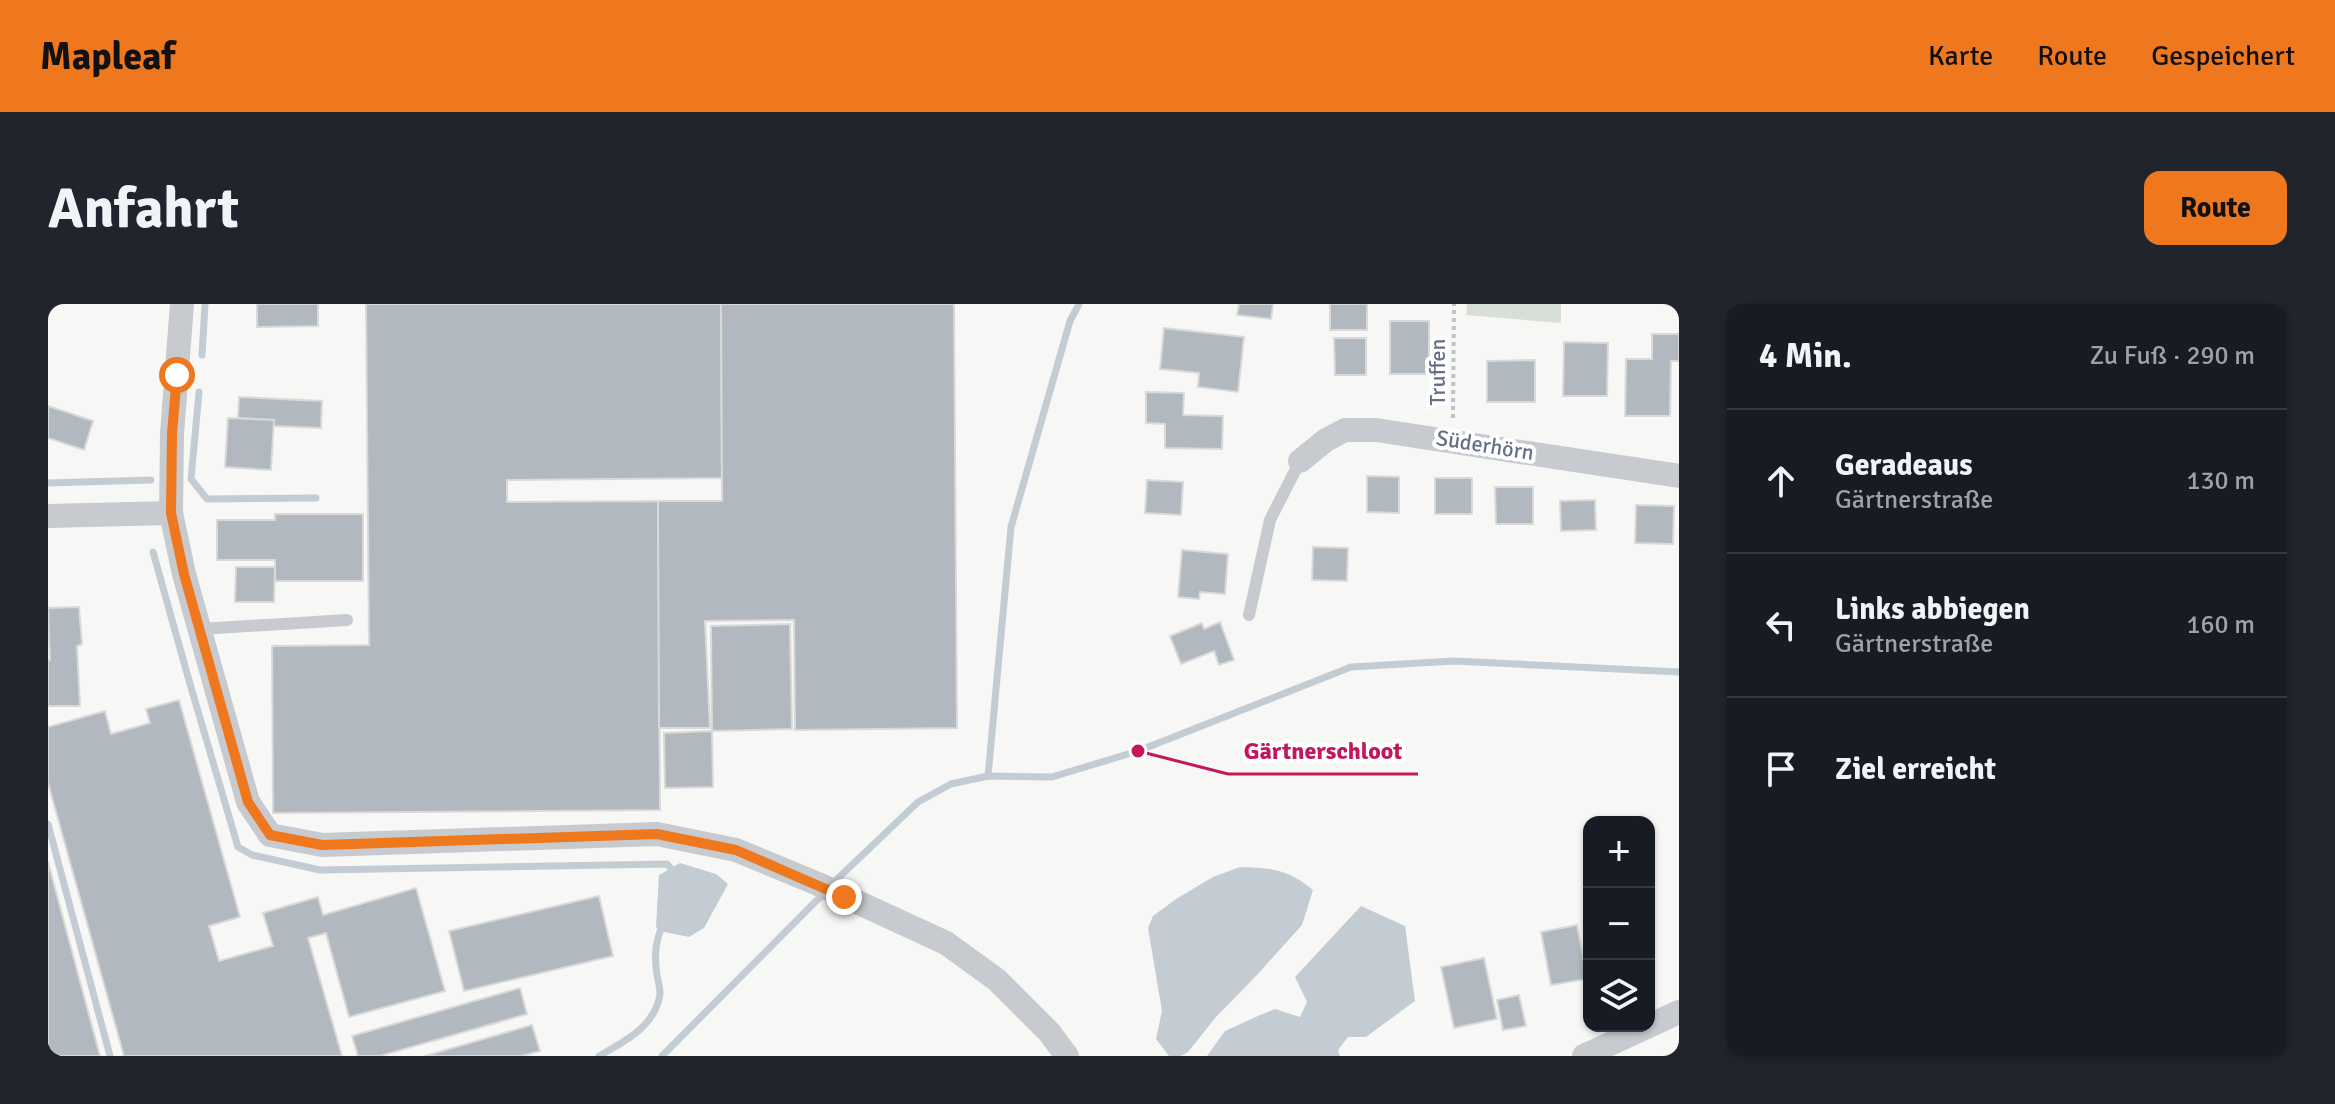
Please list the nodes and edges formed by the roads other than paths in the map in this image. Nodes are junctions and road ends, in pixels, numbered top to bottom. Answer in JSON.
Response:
{"nodes":[{"id":1,"x":182,"y":304,"type":"edge"},
{"id":2,"x":1300,"y":461,"type":"joint"},
{"id":3,"x":1679,"y":476,"type":"edge"},
{"id":4,"x":171,"y":513,"type":"junction"},
{"id":5,"x":48,"y":516,"type":"edge"},
{"id":6,"x":1249,"y":615,"type":"dead end"},
{"id":7,"x":347,"y":620,"type":"dead end"},
{"id":8,"x":200,"y":629,"type":"junction"},
{"id":9,"x":1679,"y":1012,"type":"edge"},
{"id":10,"x":1067,"y":1056,"type":"edge"},
{"id":11,"x":1584,"y":1056,"type":"edge"}],
"edges":[{"from":1,"to":4,"type":"street"},
{"from":2,"to":3,"type":"street","name":"Süderhörn"},
{"from":2,"to":6,"type":"lane"},
{"from":4,"to":5,"type":"street"},
{"from":4,"to":8,"type":"street"},
{"from":7,"to":8,"type":"lane"},
{"from":8,"to":10,"type":"street"},
{"from":9,"to":11,"type":"street"}]}
